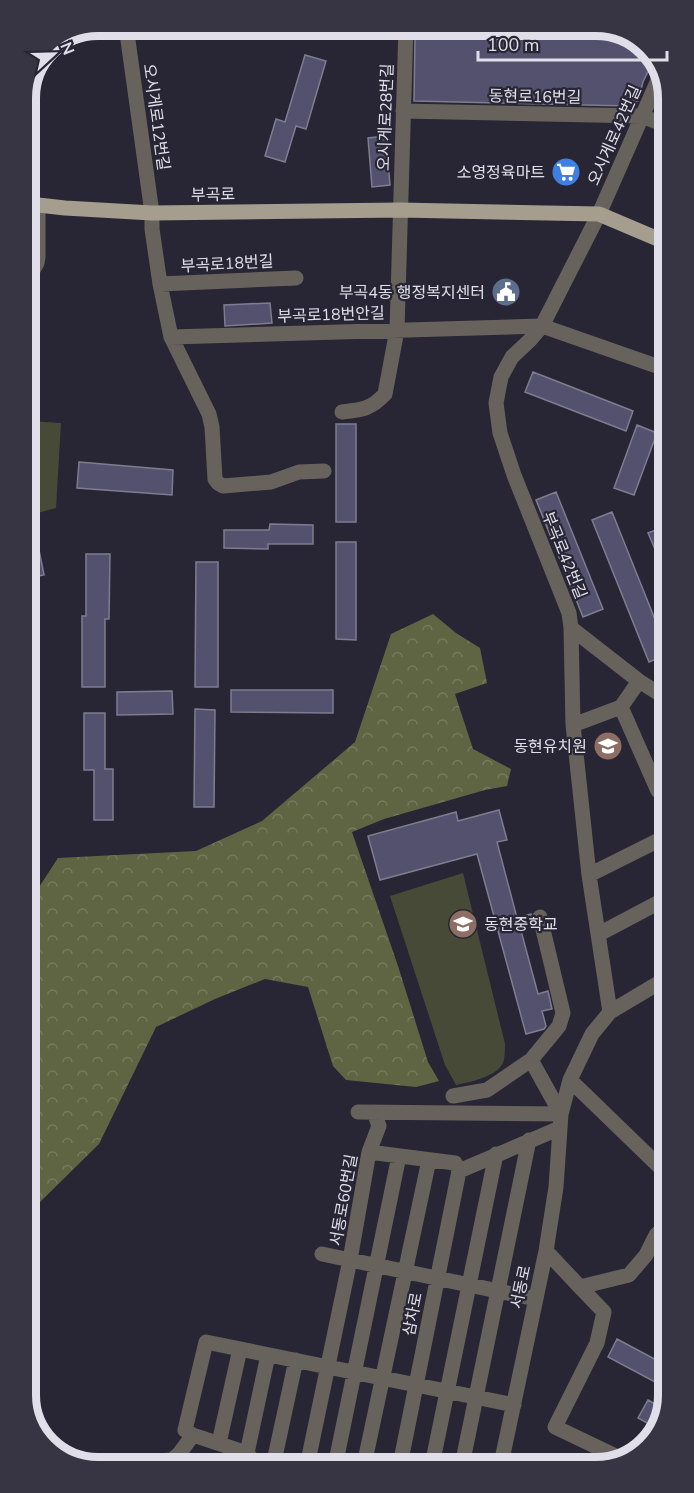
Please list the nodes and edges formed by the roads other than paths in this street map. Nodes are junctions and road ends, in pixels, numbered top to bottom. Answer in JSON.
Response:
{"nodes":[{"id":1,"x":127,"y":36,"type":"edge"},
{"id":2,"x":406,"y":36,"type":"edge"},
{"id":3,"x":656,"y":83,"type":"edge"},
{"id":4,"x":403,"y":111,"type":"junction"},
{"id":5,"x":642,"y":116,"type":"junction"},
{"id":6,"x":658,"y":122,"type":"edge"},
{"id":7,"x":36,"y":204,"type":"edge"},
{"id":8,"x":400,"y":210,"type":"junction"},
{"id":9,"x":152,"y":213,"type":"junction"},
{"id":10,"x":599,"y":214,"type":"junction"},
{"id":11,"x":658,"y":239,"type":"edge"},
{"id":12,"x":36,"y":245,"type":"edge"},
{"id":13,"x":36,"y":265,"type":"edge"},
{"id":14,"x":296,"y":278,"type":"dead end"},
{"id":15,"x":160,"y":285,"type":"junction"},
{"id":16,"x":542,"y":326,"type":"junction"},
{"id":17,"x":397,"y":330,"type":"junction"},
{"id":18,"x":171,"y":337,"type":"junction"},
{"id":19,"x":658,"y":367,"type":"edge"},
{"id":20,"x":342,"y":412,"type":"dead end"},
{"id":21,"x":324,"y":471,"type":"dead end"},
{"id":22,"x":571,"y":628,"type":"junction"},
{"id":23,"x":639,"y":681,"type":"junction"},
{"id":24,"x":658,"y":693,"type":"edge"},
{"id":25,"x":621,"y":707,"type":"junction"},
{"id":26,"x":573,"y":725,"type":"junction"},
{"id":27,"x":658,"y":791,"type":"edge"},
{"id":28,"x":658,"y":840,"type":"edge"},
{"id":29,"x":589,"y":875,"type":"junction"},
{"id":30,"x":658,"y":903,"type":"edge"},
{"id":31,"x":540,"y":917,"type":"dead end"},
{"id":32,"x":599,"y":934,"type":"junction"},
{"id":33,"x":658,"y":983,"type":"edge"},
{"id":34,"x":610,"y":1012,"type":"junction"},
{"id":35,"x":531,"y":1060,"type":"junction"},
{"id":36,"x":570,"y":1080,"type":"junction"},
{"id":37,"x":453,"y":1096,"type":"dead end"},
{"id":38,"x":357,"y":1112,"type":"dead end"},
{"id":39,"x":374,"y":1112,"type":"junction"},
{"id":40,"x":560,"y":1121,"type":"junction"},
{"id":41,"x":529,"y":1140,"type":"junction"},
{"id":42,"x":369,"y":1152,"type":"junction"},
{"id":43,"x":496,"y":1154,"type":"junction"},
{"id":44,"x":399,"y":1156,"type":"junction"},
{"id":45,"x":429,"y":1160,"type":"junction"},
{"id":46,"x":658,"y":1165,"type":"edge"},
{"id":47,"x":459,"y":1171,"type":"junction"},
{"id":48,"x":658,"y":1233,"type":"edge"},
{"id":49,"x":546,"y":1251,"type":"junction"},
{"id":50,"x":322,"y":1254,"type":"dead end"},
{"id":51,"x":350,"y":1260,"type":"junction"},
{"id":52,"x":376,"y":1266,"type":"junction"},
{"id":53,"x":405,"y":1272,"type":"junction"},
{"id":54,"x":437,"y":1279,"type":"junction"},
{"id":55,"x":470,"y":1285,"type":"junction"},
{"id":56,"x":580,"y":1287,"type":"junction"},
{"id":57,"x":498,"y":1291,"type":"junction"},
{"id":58,"x":536,"y":1299,"type":"junction"},
{"id":59,"x":240,"y":1349,"type":"junction"},
{"id":60,"x":268,"y":1355,"type":"junction"},
{"id":61,"x":296,"y":1360,"type":"junction"},
{"id":62,"x":328,"y":1367,"type":"junction"},
{"id":63,"x":354,"y":1372,"type":"junction"},
{"id":64,"x":383,"y":1378,"type":"junction"},
{"id":65,"x":416,"y":1384,"type":"junction"},
{"id":66,"x":448,"y":1391,"type":"junction"},
{"id":67,"x":476,"y":1397,"type":"junction"},
{"id":68,"x":514,"y":1405,"type":"junction"},
{"id":69,"x":193,"y":1434,"type":"junction"},
{"id":70,"x":219,"y":1443,"type":"junction"},
{"id":71,"x":247,"y":1453,"type":"junction"},
{"id":72,"x":613,"y":1455,"type":"edge"},
{"id":73,"x":176,"y":1457,"type":"edge"},
{"id":74,"x":251,"y":1457,"type":"edge"},
{"id":75,"x":275,"y":1457,"type":"edge"},
{"id":76,"x":309,"y":1457,"type":"edge"},
{"id":77,"x":337,"y":1457,"type":"edge"},
{"id":78,"x":366,"y":1457,"type":"edge"},
{"id":79,"x":402,"y":1457,"type":"edge"},
{"id":80,"x":434,"y":1457,"type":"edge"},
{"id":81,"x":464,"y":1457,"type":"edge"},
{"id":82,"x":503,"y":1457,"type":"edge"}],
"edges":[{"from":1,"to":9,"type":"street","name":"오시게로12번길"},
{"from":2,"to":4,"type":"street","name":"오시게로28번길"},
{"from":3,"to":5,"type":"street","name":"오시게로42번길"},
{"from":4,"to":5,"type":"street","name":"동현로16번길"},
{"from":4,"to":8,"type":"street","name":"오시게로28번길"},
{"from":5,"to":6,"type":"street","name":"동현로16번길"},
{"from":5,"to":10,"type":"street","name":"오시게로42번길"},
{"from":7,"to":9,"type":"main road","name":"부곡로"},
{"from":8,"to":9,"type":"main road","name":"부곡로"},
{"from":8,"to":10,"type":"main road","name":"부곡로"},
{"from":8,"to":17,"type":"street"},
{"from":9,"to":15,"type":"street","name":"부곡로18번길"},
{"from":10,"to":11,"type":"main road","name":"부곡로"},
{"from":10,"to":16,"type":"street","name":"부곡로42번길"},
{"from":12,"to":13,"type":"street"},
{"from":14,"to":15,"type":"street","name":"부곡로18번길"},
{"from":15,"to":18,"type":"street","name":"부곡로18번길"},
{"from":16,"to":17,"type":"street","name":"부곡로18번안길"},
{"from":16,"to":19,"type":"street","name":"부곡로18번안길"},
{"from":16,"to":22,"type":"street","name":"부곡로42번길"},
{"from":17,"to":18,"type":"street","name":"부곡로18번안길"},
{"from":17,"to":20,"type":"street"},
{"from":18,"to":21,"type":"street","name":"부곡로18번길"},
{"from":22,"to":23,"type":"street"},
{"from":22,"to":26,"type":"street","name":"부곡로42번길"},
{"from":23,"to":24,"type":"street"},
{"from":23,"to":25,"type":"street"},
{"from":25,"to":26,"type":"street"},
{"from":25,"to":27,"type":"street"},
{"from":26,"to":29,"type":"street","name":"부곡로42번길"},
{"from":28,"to":29,"type":"street"},
{"from":29,"to":32,"type":"street","name":"부곡로42번길"},
{"from":30,"to":32,"type":"street"},
{"from":31,"to":35,"type":"street"},
{"from":32,"to":34,"type":"street","name":"부곡로42번길"},
{"from":33,"to":34,"type":"street","name":"서동로"},
{"from":34,"to":36,"type":"street","name":"서동로"},
{"from":35,"to":37,"type":"street"},
{"from":35,"to":40,"type":"street"},
{"from":36,"to":40,"type":"street","name":"서동로"},
{"from":36,"to":46,"type":"street"},
{"from":38,"to":39,"type":"street"},
{"from":39,"to":40,"type":"street"},
{"from":39,"to":42,"type":"street","name":"서동로60번길"},
{"from":40,"to":41,"type":"street"},
{"from":40,"to":49,"type":"street","name":"서동로"},
{"from":41,"to":43,"type":"street"},
{"from":41,"to":57,"type":"street"},
{"from":42,"to":44,"type":"street"},
{"from":42,"to":51,"type":"street","name":"서동로60번길"},
{"from":43,"to":47,"type":"street"},
{"from":43,"to":55,"type":"street"},
{"from":44,"to":45,"type":"street"},
{"from":44,"to":52,"type":"street"},
{"from":45,"to":47,"type":"street"},
{"from":45,"to":53,"type":"street"},
{"from":47,"to":54,"type":"street","name":"삼차로"},
{"from":48,"to":56,"type":"street"},
{"from":49,"to":56,"type":"street"},
{"from":49,"to":58,"type":"street","name":"서동로"},
{"from":50,"to":51,"type":"street","name":"서동로60번길"},
{"from":51,"to":52,"type":"street","name":"서동로60번길"},
{"from":51,"to":62,"type":"street","name":"서동로60번길"},
{"from":52,"to":53,"type":"street","name":"서동로60번길"},
{"from":52,"to":63,"type":"street"},
{"from":53,"to":54,"type":"street","name":"서동로60번길"},
{"from":53,"to":64,"type":"street"},
{"from":54,"to":55,"type":"street","name":"서동로60번길"},
{"from":54,"to":65,"type":"street","name":"삼차로"},
{"from":55,"to":57,"type":"street","name":"서동로60번길"},
{"from":55,"to":66,"type":"street"},
{"from":56,"to":72,"type":"street"},
{"from":57,"to":58,"type":"street","name":"서동로60번길"},
{"from":57,"to":67,"type":"street"},
{"from":58,"to":68,"type":"street","name":"서동로"},
{"from":59,"to":60,"type":"street"},
{"from":59,"to":69,"type":"street"},
{"from":59,"to":70,"type":"street"},
{"from":60,"to":61,"type":"street"},
{"from":60,"to":71,"type":"street"},
{"from":61,"to":62,"type":"street"},
{"from":61,"to":75,"type":"street"},
{"from":62,"to":63,"type":"street"},
{"from":62,"to":76,"type":"street","name":"서동로60번길"},
{"from":63,"to":64,"type":"street"},
{"from":63,"to":77,"type":"street"},
{"from":64,"to":65,"type":"street"},
{"from":64,"to":78,"type":"street"},
{"from":65,"to":66,"type":"street"},
{"from":65,"to":79,"type":"street","name":"삼차로"},
{"from":66,"to":67,"type":"street"},
{"from":66,"to":80,"type":"street"},
{"from":67,"to":68,"type":"street"},
{"from":67,"to":81,"type":"street"},
{"from":68,"to":82,"type":"street","name":"서동로"},
{"from":69,"to":70,"type":"street"},
{"from":69,"to":73,"type":"street"},
{"from":70,"to":71,"type":"street"},
{"from":71,"to":74,"type":"street"}]}
